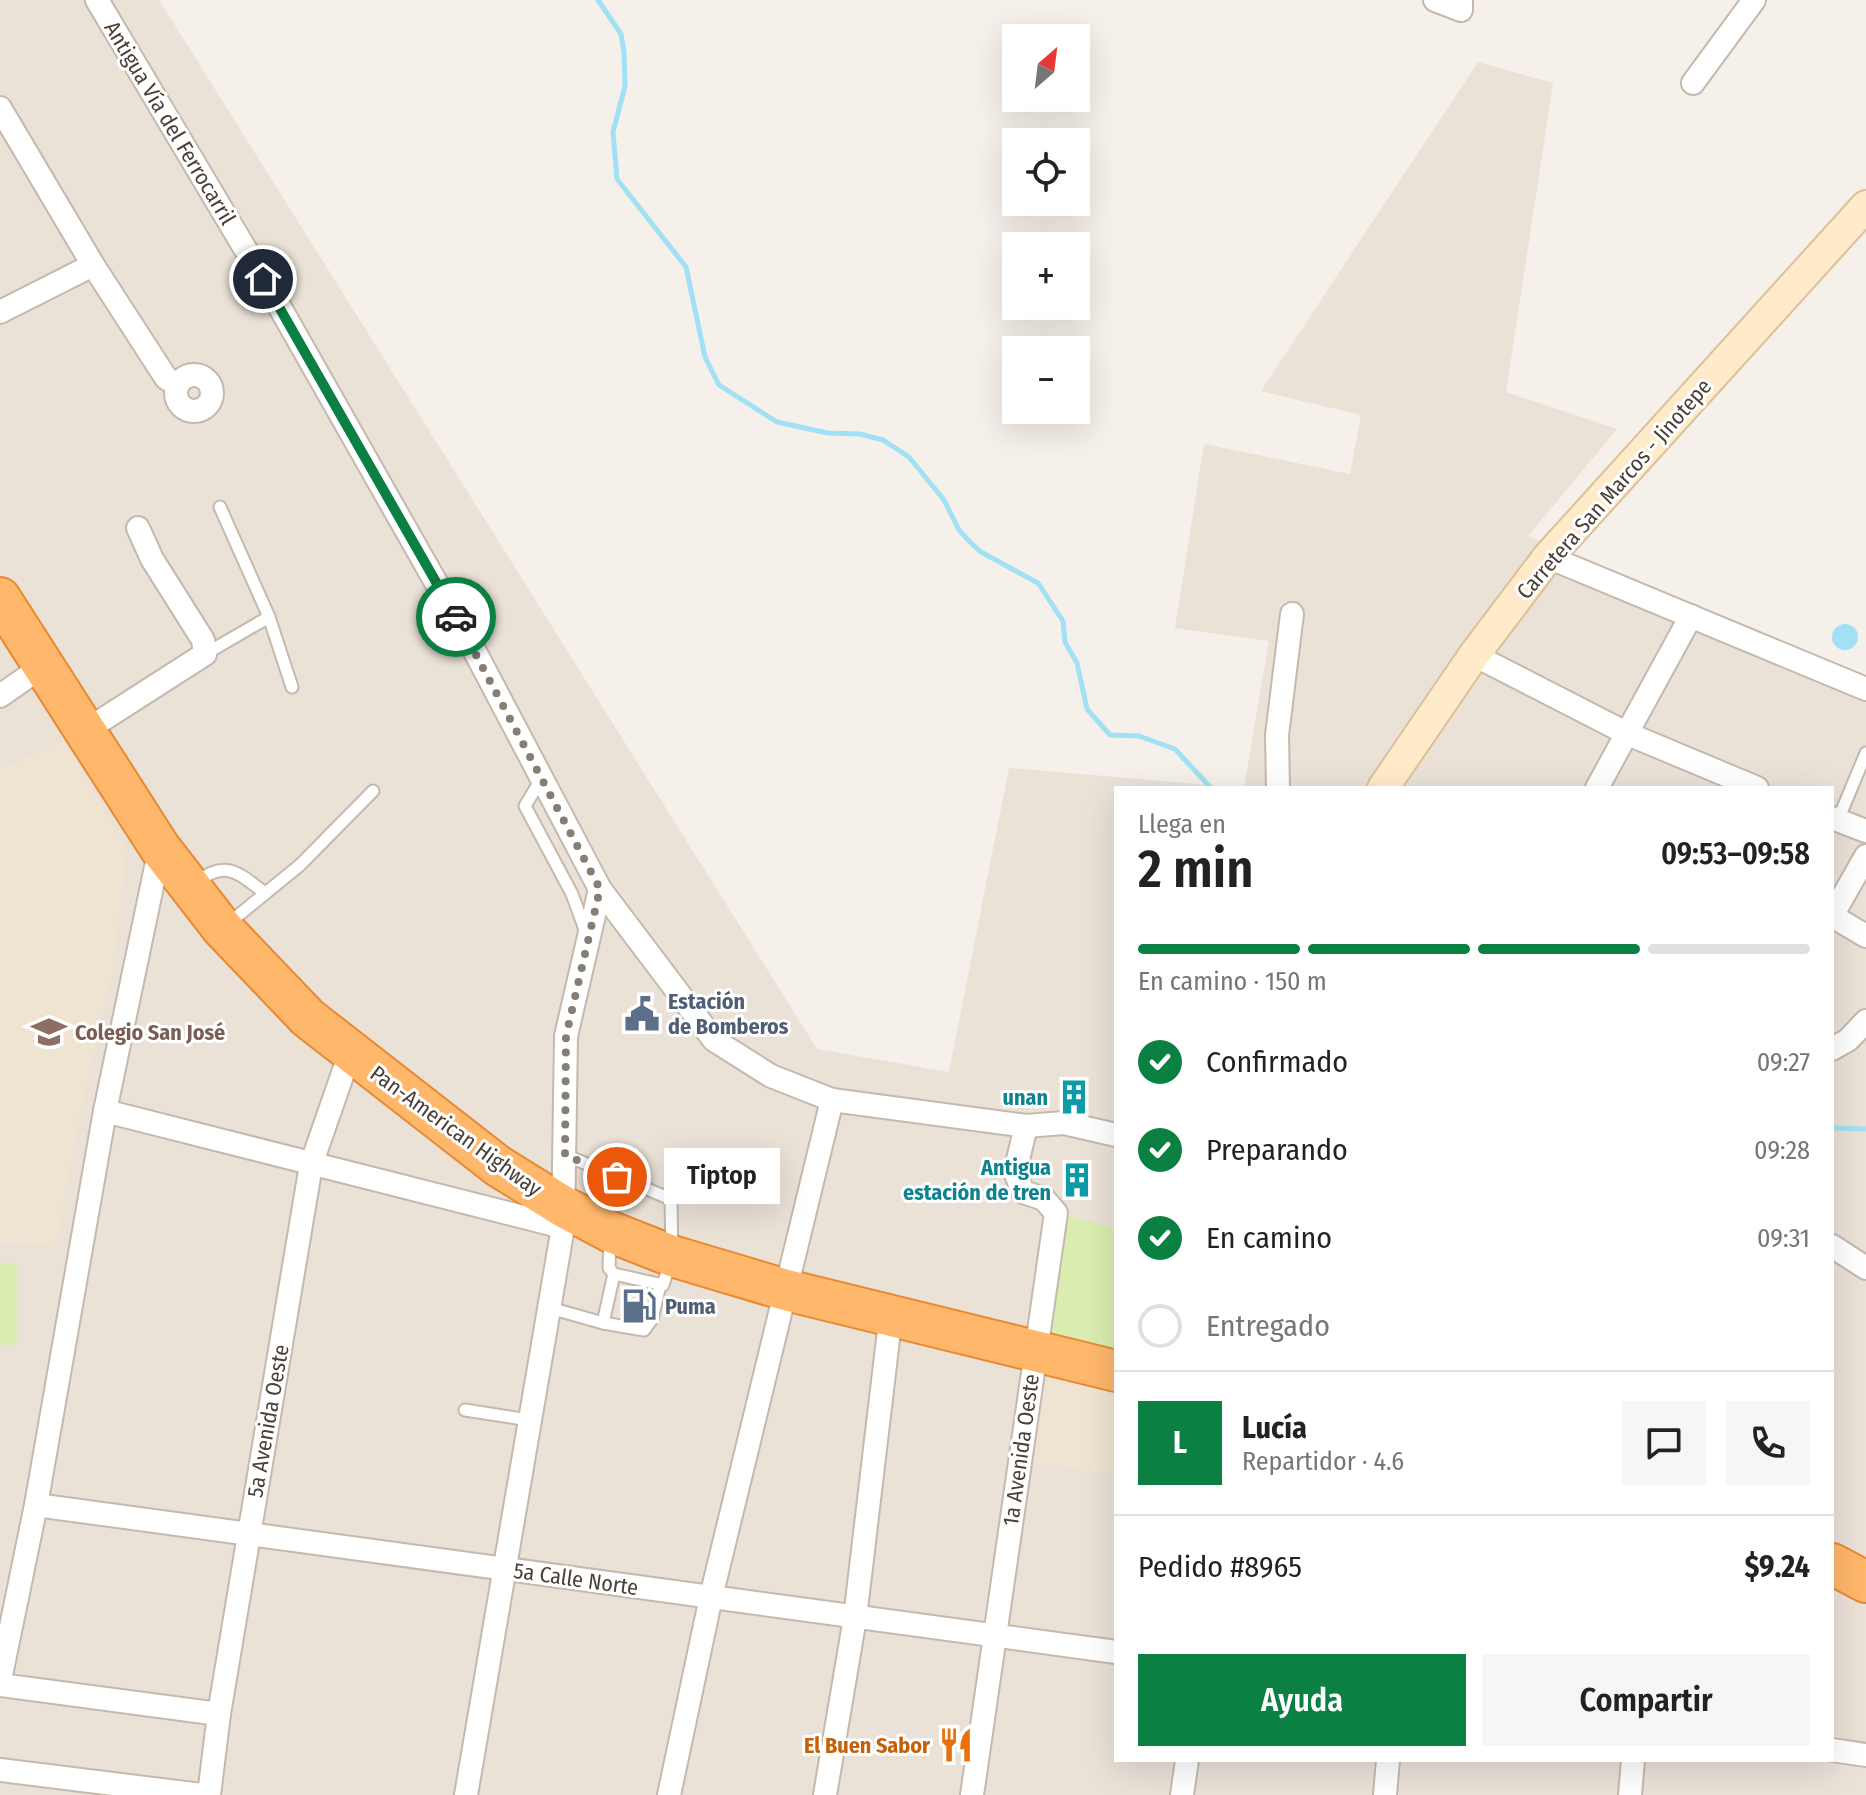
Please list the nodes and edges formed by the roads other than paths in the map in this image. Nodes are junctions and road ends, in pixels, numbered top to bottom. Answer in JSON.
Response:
{"nodes":[{"id":1,"x":97,"y":0,"type":"edge"},
{"id":2,"x":1435,"y":0,"type":"edge"},
{"id":3,"x":1461,"y":0,"type":"edge"},
{"id":4,"x":1754,"y":0,"type":"edge"},
{"id":5,"x":1693,"y":83,"type":"dead end"},
{"id":6,"x":0,"y":108,"type":"edge"},
{"id":7,"x":1866,"y":206,"type":"edge"},
{"id":8,"x":93,"y":265,"type":"junction"},
{"id":9,"x":0,"y":312,"type":"edge"},
{"id":10,"x":177,"y":385,"type":"dead end"},
{"id":11,"x":220,"y":507,"type":"dead end"},
{"id":12,"x":138,"y":528,"type":"dead end"},
{"id":13,"x":1548,"y":557,"type":"junction"},
{"id":14,"x":0,"y":598,"type":"edge"},
{"id":15,"x":1292,"y":614,"type":"dead end"},
{"id":16,"x":1691,"y":616,"type":"junction"},
{"id":17,"x":269,"y":617,"type":"junction"},
{"id":18,"x":205,"y":654,"type":"junction"},
{"id":19,"x":1474,"y":655,"type":"junction"},
{"id":20,"x":43,"y":666,"type":"junction"},
{"id":21,"x":292,"y":687,"type":"dead end"},
{"id":22,"x":1866,"y":689,"type":"edge"},
{"id":23,"x":0,"y":696,"type":"edge"},
{"id":24,"x":85,"y":731,"type":"junction"},
{"id":25,"x":1628,"y":734,"type":"junction"},
{"id":26,"x":1866,"y":753,"type":"edge"},
{"id":27,"x":543,"y":775,"type":"junction"},
{"id":28,"x":1393,"y":784,"type":"edge"},
{"id":29,"x":1278,"y":786,"type":"edge"},
{"id":30,"x":1598,"y":786,"type":"edge"},
{"id":31,"x":1752,"y":786,"type":"edge"},
{"id":32,"x":373,"y":791,"type":"dead end"},
{"id":33,"x":1835,"y":819,"type":"edge"},
{"id":34,"x":1866,"y":831,"type":"edge"},
{"id":35,"x":160,"y":848,"type":"junction"},
{"id":36,"x":1866,"y":856,"type":"edge"},
{"id":37,"x":189,"y":887,"type":"junction"},
{"id":38,"x":600,"y":889,"type":"junction"},
{"id":39,"x":265,"y":893,"type":"junction"},
{"id":40,"x":1834,"y":912,"type":"edge"},
{"id":41,"x":1834,"y":917,"type":"edge"},
{"id":42,"x":222,"y":928,"type":"junction"},
{"id":43,"x":1866,"y":936,"type":"edge"},
{"id":44,"x":589,"y":940,"type":"junction"},
{"id":45,"x":1866,"y":1021,"type":"edge"},
{"id":46,"x":1834,"y":1048,"type":"edge"},
{"id":47,"x":350,"y":1053,"type":"junction"},
{"id":48,"x":832,"y":1100,"type":"junction"},
{"id":49,"x":105,"y":1111,"type":"junction"},
{"id":50,"x":1026,"y":1126,"type":"junction"},
{"id":51,"x":1114,"y":1135,"type":"edge"},
{"id":52,"x":565,"y":1155,"type":"junction"},
{"id":53,"x":682,"y":1156,"type":"dead end"},
{"id":54,"x":311,"y":1165,"type":"junction"},
{"id":55,"x":671,"y":1199,"type":"junction"},
{"id":56,"x":563,"y":1217,"type":"junction"},
{"id":57,"x":611,"y":1232,"type":"junction"},
{"id":58,"x":1834,"y":1247,"type":"edge"},
{"id":59,"x":1866,"y":1268,"type":"edge"},
{"id":60,"x":666,"y":1270,"type":"junction"},
{"id":61,"x":614,"y":1274,"type":"junction"},
{"id":62,"x":786,"y":1290,"type":"junction"},
{"id":63,"x":550,"y":1308,"type":"junction"},
{"id":64,"x":891,"y":1314,"type":"junction"},
{"id":65,"x":603,"y":1323,"type":"junction"},
{"id":66,"x":1035,"y":1350,"type":"junction"},
{"id":67,"x":1114,"y":1370,"type":"edge"},
{"id":68,"x":465,"y":1410,"type":"dead end"},
{"id":69,"x":529,"y":1420,"type":"junction"},
{"id":70,"x":36,"y":1505,"type":"junction"},
{"id":71,"x":249,"y":1534,"type":"junction"},
{"id":72,"x":1834,"y":1565,"type":"edge"},
{"id":73,"x":502,"y":1568,"type":"junction"},
{"id":74,"x":1866,"y":1582,"type":"edge"},
{"id":75,"x":711,"y":1597,"type":"junction"},
{"id":76,"x":855,"y":1618,"type":"junction"},
{"id":77,"x":995,"y":1636,"type":"junction"},
{"id":78,"x":1114,"y":1652,"type":"edge"},
{"id":79,"x":0,"y":1682,"type":"edge"},
{"id":80,"x":219,"y":1714,"type":"junction"},
{"id":81,"x":1834,"y":1750,"type":"edge"},
{"id":82,"x":1866,"y":1755,"type":"edge"},
{"id":83,"x":1187,"y":1762,"type":"edge"},
{"id":84,"x":1388,"y":1762,"type":"edge"},
{"id":85,"x":1633,"y":1762,"type":"edge"},
{"id":86,"x":0,"y":1770,"type":"edge"},
{"id":87,"x":202,"y":1795,"type":"edge"},
{"id":88,"x":209,"y":1795,"type":"edge"},
{"id":89,"x":466,"y":1795,"type":"edge"},
{"id":90,"x":669,"y":1795,"type":"edge"},
{"id":91,"x":825,"y":1795,"type":"edge"},
{"id":92,"x":972,"y":1795,"type":"edge"},
{"id":93,"x":1182,"y":1795,"type":"edge"},
{"id":94,"x":1385,"y":1795,"type":"edge"},
{"id":95,"x":1630,"y":1795,"type":"edge"}],
"edges":[{"from":1,"to":27,"type":"street","name":"Antigua Vía del Ferrocarril"},
{"from":2,"to":3,"type":"street"},
{"from":4,"to":5,"type":"street"},
{"from":6,"to":8,"type":"street"},
{"from":7,"to":13,"type":"main road","name":"Carretera San Marcos - Jinotepe"},
{"from":8,"to":9,"type":"street"},
{"from":8,"to":10,"type":"street"},
{"from":11,"to":17,"type":"lane"},
{"from":12,"to":18,"type":"street"},
{"from":13,"to":16,"type":"street"},
{"from":13,"to":19,"type":"main road","name":"Carretera San Marcos - Jinotepe"},
{"from":14,"to":20,"type":"highway","name":"Pan-American Highway"},
{"from":15,"to":29,"type":"street"},
{"from":16,"to":22,"type":"street"},
{"from":16,"to":25,"type":"street"},
{"from":17,"to":18,"type":"lane"},
{"from":17,"to":21,"type":"lane"},
{"from":18,"to":24,"type":"street"},
{"from":19,"to":25,"type":"street"},
{"from":19,"to":28,"type":"main road","name":"Carretera San Marcos - Jinotepe"},
{"from":20,"to":23,"type":"street"},
{"from":20,"to":24,"type":"highway","name":"Pan-American Highway"},
{"from":24,"to":35,"type":"highway","name":"Pan-American Highway"},
{"from":25,"to":30,"type":"street"},
{"from":25,"to":31,"type":"street"},
{"from":26,"to":33,"type":"lane"},
{"from":27,"to":38,"type":"street","name":"Antigua Vía del Ferrocarril"},
{"from":27,"to":44,"type":"lane"},
{"from":32,"to":39,"type":"lane"},
{"from":33,"to":34,"type":"street"},
{"from":35,"to":37,"type":"highway","name":"Pan-American Highway"},
{"from":35,"to":49,"type":"street"},
{"from":36,"to":40,"type":"street"},
{"from":37,"to":39,"type":"lane"},
{"from":37,"to":42,"type":"highway","name":"Pan-American Highway"},
{"from":38,"to":44,"type":"street"},
{"from":38,"to":48,"type":"street","name":"Antigua Vía del Ferrocarril"},
{"from":39,"to":42,"type":"lane"},
{"from":41,"to":43,"type":"street"},
{"from":42,"to":47,"type":"highway","name":"Pan-American Highway"},
{"from":44,"to":52,"type":"street"},
{"from":45,"to":46,"type":"street"},
{"from":47,"to":54,"type":"street","name":"5a Avenida Oeste"},
{"from":47,"to":56,"type":"highway","name":"Pan-American Highway"},
{"from":48,"to":50,"type":"street","name":"Antigua Vía del Ferrocarril"},
{"from":48,"to":62,"type":"street"},
{"from":49,"to":54,"type":"street"},
{"from":49,"to":70,"type":"street"},
{"from":50,"to":51,"type":"street","name":"Antigua Vía del Ferrocarril"},
{"from":50,"to":66,"type":"street","name":"1a Avenida Oeste"},
{"from":52,"to":55,"type":"lane"},
{"from":52,"to":56,"type":"street"},
{"from":53,"to":55,"type":"lane"},
{"from":54,"to":56,"type":"street"},
{"from":54,"to":71,"type":"street","name":"5a Avenida Oeste"},
{"from":55,"to":60,"type":"lane"},
{"from":56,"to":57,"type":"highway","name":"Pan-American Highway"},
{"from":56,"to":63,"type":"street"},
{"from":57,"to":60,"type":"highway","name":"Pan-American Highway"},
{"from":57,"to":61,"type":"lane"},
{"from":58,"to":59,"type":"street"},
{"from":60,"to":61,"type":"lane"},
{"from":60,"to":62,"type":"highway","name":"Pan-American Highway"},
{"from":60,"to":65,"type":"lane"},
{"from":61,"to":65,"type":"lane"},
{"from":62,"to":64,"type":"highway","name":"Pan-American Highway"},
{"from":62,"to":75,"type":"street"},
{"from":63,"to":65,"type":"lane"},
{"from":63,"to":69,"type":"street"},
{"from":64,"to":66,"type":"highway","name":"Pan-American Highway"},
{"from":64,"to":76,"type":"street"},
{"from":66,"to":67,"type":"highway","name":"Pan-American Highway"},
{"from":66,"to":77,"type":"street","name":"1a Avenida Oeste"},
{"from":68,"to":69,"type":"lane"},
{"from":69,"to":73,"type":"street"},
{"from":70,"to":71,"type":"street","name":"5a Calle Norte"},
{"from":70,"to":79,"type":"street"},
{"from":71,"to":73,"type":"street","name":"5a Calle Norte"},
{"from":71,"to":80,"type":"street","name":"5a Avenida Oeste"},
{"from":72,"to":74,"type":"highway"},
{"from":73,"to":75,"type":"street","name":"5a Calle Norte"},
{"from":73,"to":89,"type":"street"},
{"from":75,"to":76,"type":"street","name":"5a Calle Norte"},
{"from":75,"to":90,"type":"street"},
{"from":76,"to":77,"type":"street","name":"5a Calle Norte"},
{"from":76,"to":91,"type":"street"},
{"from":77,"to":78,"type":"street","name":"5a Calle Norte"},
{"from":77,"to":92,"type":"street","name":"1a Avenida Oeste"},
{"from":79,"to":80,"type":"street"},
{"from":80,"to":88,"type":"street","name":"5a Avenida Oeste"},
{"from":81,"to":82,"type":"street"},
{"from":83,"to":93,"type":"street"},
{"from":84,"to":94,"type":"street"},
{"from":85,"to":95,"type":"street"},
{"from":86,"to":87,"type":"street"}]}
